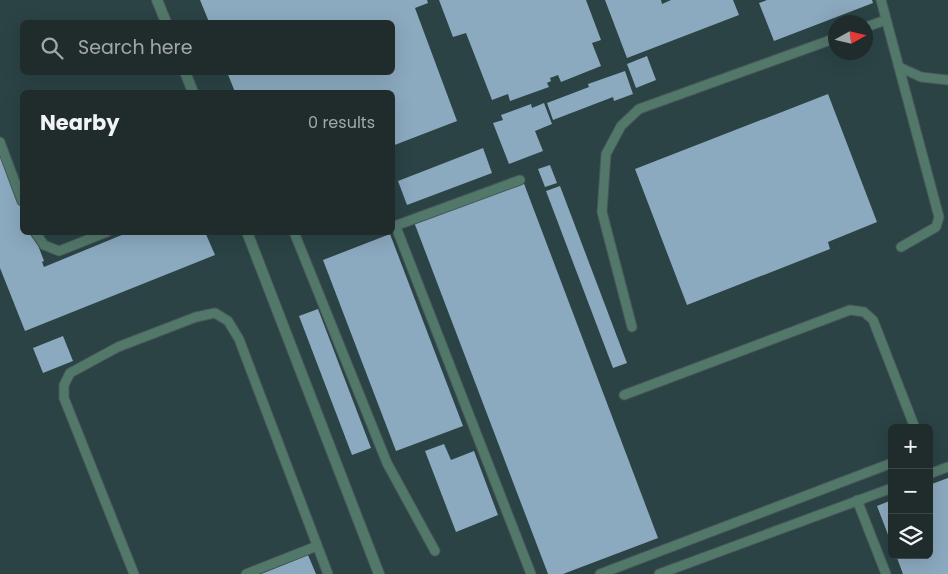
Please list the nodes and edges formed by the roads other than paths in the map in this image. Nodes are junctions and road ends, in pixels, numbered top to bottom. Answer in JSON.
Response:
{"nodes":[{"id":1,"x":157,"y":0,"type":"edge"},
{"id":2,"x":881,"y":0,"type":"edge"},
{"id":3,"x":165,"y":20,"type":"edge"},
{"id":4,"x":886,"y":20,"type":"junction"},
{"id":5,"x":873,"y":25,"type":"edge"},
{"id":6,"x":828,"y":41,"type":"edge"},
{"id":7,"x":898,"y":67,"type":"junction"},
{"id":8,"x":186,"y":75,"type":"edge"},
{"id":9,"x":948,"y":80,"type":"edge"},
{"id":10,"x":191,"y":90,"type":"edge"},
{"id":11,"x":0,"y":142,"type":"edge"},
{"id":12,"x":520,"y":180,"type":"dead end"},
{"id":13,"x":20,"y":195,"type":"edge"},
{"id":14,"x":395,"y":227,"type":"edge"},
{"id":15,"x":395,"y":230,"type":"edge"},
{"id":16,"x":37,"y":235,"type":"edge"},
{"id":17,"x":99,"y":235,"type":"edge"},
{"id":18,"x":250,"y":235,"type":"edge"},
{"id":19,"x":295,"y":235,"type":"edge"},
{"id":20,"x":901,"y":247,"type":"dead end"},
{"id":21,"x":632,"y":326,"type":"dead end"},
{"id":22,"x":624,"y":395,"type":"dead end"},
{"id":23,"x":913,"y":424,"type":"edge"},
{"id":24,"x":888,"y":465,"type":"edge"},
{"id":25,"x":948,"y":467,"type":"edge"},
{"id":26,"x":933,"y":473,"type":"edge"},
{"id":27,"x":888,"y":489,"type":"edge"},
{"id":28,"x":857,"y":500,"type":"junction"},
{"id":29,"x":317,"y":546,"type":"junction"},
{"id":30,"x":435,"y":551,"type":"dead end"},
{"id":31,"x":134,"y":574,"type":"edge"},
{"id":32,"x":246,"y":574,"type":"edge"},
{"id":33,"x":328,"y":574,"type":"edge"},
{"id":34,"x":379,"y":574,"type":"edge"},
{"id":35,"x":531,"y":574,"type":"edge"},
{"id":36,"x":600,"y":574,"type":"edge"},
{"id":37,"x":658,"y":574,"type":"edge"},
{"id":38,"x":886,"y":574,"type":"edge"}],
"edges":[{"from":1,"to":3,"type":"street"},
{"from":2,"to":4,"type":"lane"},
{"from":4,"to":5,"type":"lane"},
{"from":4,"to":7,"type":"lane"},
{"from":6,"to":21,"type":"lane"},
{"from":7,"to":9,"type":"lane"},
{"from":7,"to":20,"type":"lane"},
{"from":8,"to":10,"type":"street"},
{"from":11,"to":13,"type":"lane"},
{"from":12,"to":14,"type":"lane"},
{"from":15,"to":35,"type":"lane"},
{"from":16,"to":17,"type":"lane"},
{"from":18,"to":34,"type":"street"},
{"from":19,"to":30,"type":"lane"},
{"from":22,"to":23,"type":"lane"},
{"from":24,"to":36,"type":"lane"},
{"from":25,"to":26,"type":"lane"},
{"from":27,"to":28,"type":"lane"},
{"from":28,"to":37,"type":"lane"},
{"from":28,"to":38,"type":"lane"},
{"from":29,"to":31,"type":"lane"},
{"from":29,"to":32,"type":"lane"},
{"from":29,"to":33,"type":"lane"}]}
